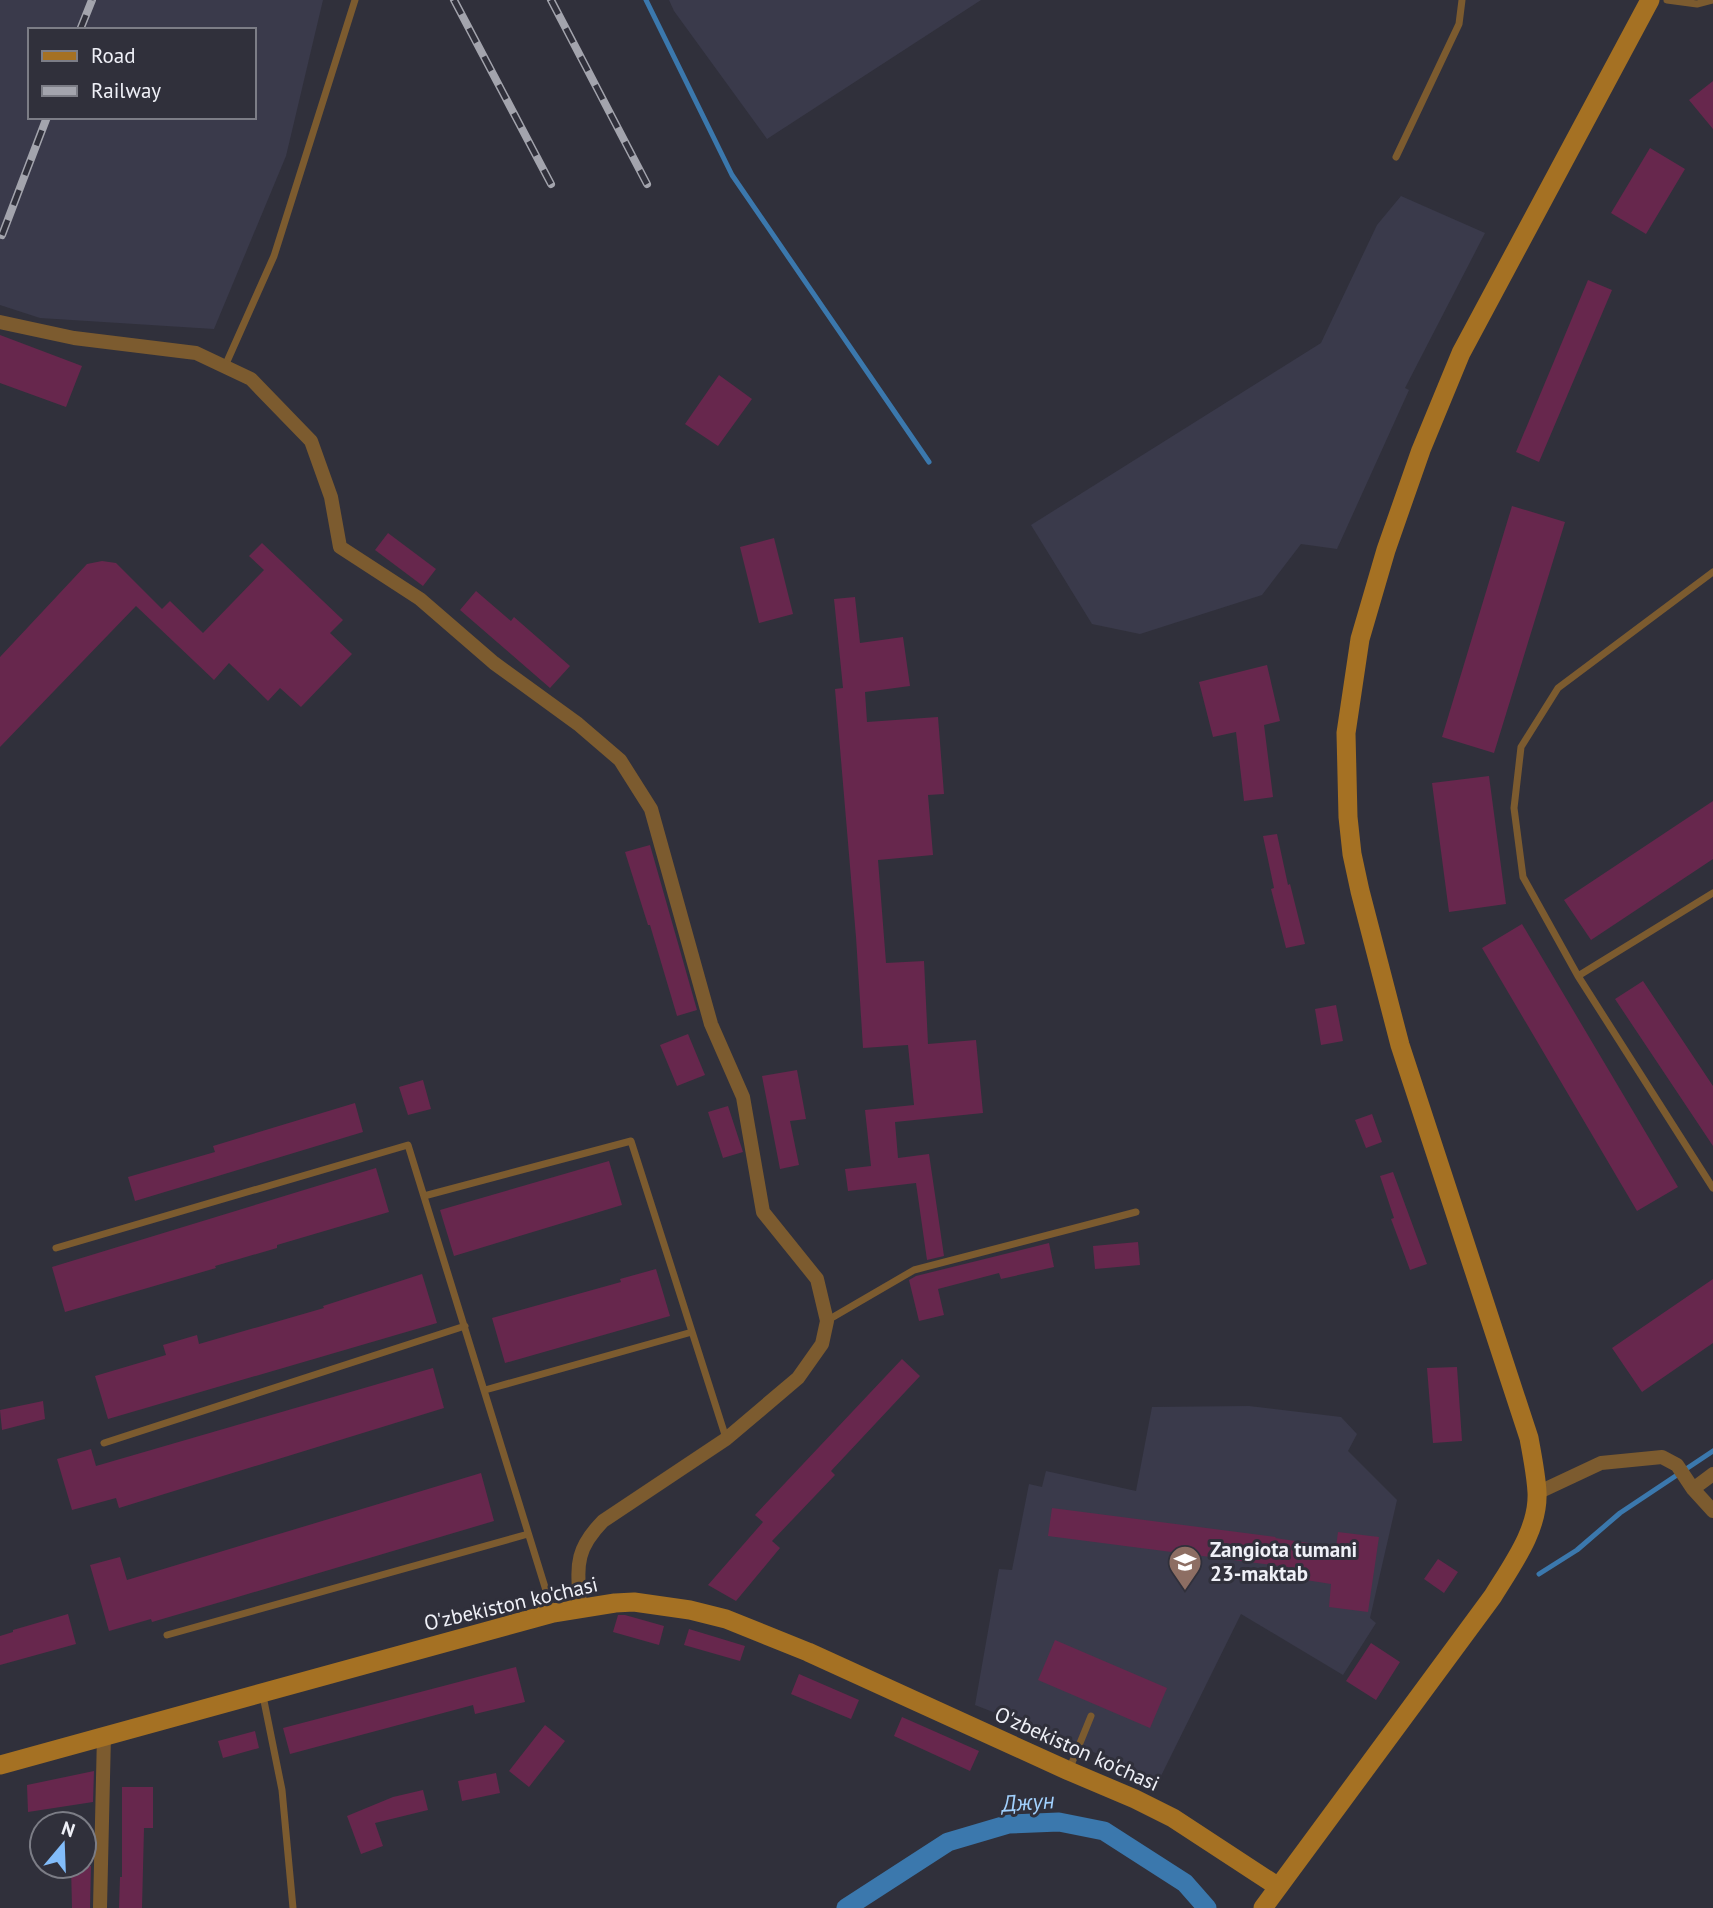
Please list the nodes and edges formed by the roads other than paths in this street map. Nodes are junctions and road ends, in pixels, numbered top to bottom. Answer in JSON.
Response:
{"nodes":[{"id":1,"x":355,"y":0,"type":"edge"},
{"id":2,"x":1462,"y":0,"type":"edge"},
{"id":3,"x":1650,"y":0,"type":"edge"},
{"id":4,"x":1667,"y":0,"type":"edge"},
{"id":5,"x":1713,"y":0,"type":"edge"},
{"id":6,"x":1396,"y":157,"type":"dead end"},
{"id":7,"x":0,"y":322,"type":"edge"},
{"id":8,"x":225,"y":366,"type":"junction"},
{"id":9,"x":1713,"y":572,"type":"edge"},
{"id":10,"x":1713,"y":893,"type":"edge"},
{"id":11,"x":1578,"y":976,"type":"junction"},
{"id":12,"x":1713,"y":1188,"type":"edge"},
{"id":13,"x":424,"y":1196,"type":"junction"},
{"id":14,"x":1136,"y":1212,"type":"dead end"},
{"id":15,"x":56,"y":1248,"type":"dead end"},
{"id":16,"x":827,"y":1321,"type":"junction"},
{"id":17,"x":464,"y":1326,"type":"junction"},
{"id":18,"x":692,"y":1332,"type":"junction"},
{"id":19,"x":485,"y":1390,"type":"junction"},
{"id":20,"x":726,"y":1439,"type":"junction"},
{"id":21,"x":104,"y":1443,"type":"dead end"},
{"id":22,"x":1713,"y":1474,"type":"edge"},
{"id":23,"x":1690,"y":1484,"type":"junction"},
{"id":24,"x":1537,"y":1493,"type":"junction"},
{"id":25,"x":1713,"y":1511,"type":"edge"},
{"id":26,"x":528,"y":1534,"type":"junction"},
{"id":27,"x":580,"y":1608,"type":"junction"},
{"id":28,"x":553,"y":1613,"type":"junction"},
{"id":29,"x":167,"y":1635,"type":"dead end"},
{"id":30,"x":262,"y":1692,"type":"junction"},
{"id":31,"x":1091,"y":1716,"type":"dead end"},
{"id":32,"x":104,"y":1735,"type":"junction"},
{"id":33,"x":0,"y":1765,"type":"edge"},
{"id":34,"x":1069,"y":1771,"type":"junction"},
{"id":35,"x":1277,"y":1886,"type":"junction"},
{"id":36,"x":100,"y":1908,"type":"edge"},
{"id":37,"x":293,"y":1908,"type":"edge"},
{"id":38,"x":1263,"y":1908,"type":"edge"}],
"edges":[{"from":1,"to":8,"type":"lane"},
{"from":2,"to":6,"type":"lane"},
{"from":3,"to":24,"type":"main road"},
{"from":4,"to":5,"type":"lane"},
{"from":7,"to":8,"type":"street"},
{"from":8,"to":16,"type":"street"},
{"from":9,"to":11,"type":"lane"},
{"from":10,"to":11,"type":"lane"},
{"from":11,"to":12,"type":"lane"},
{"from":13,"to":15,"type":"lane"},
{"from":13,"to":17,"type":"lane"},
{"from":13,"to":18,"type":"lane"},
{"from":14,"to":16,"type":"lane"},
{"from":16,"to":20,"type":"street"},
{"from":17,"to":19,"type":"lane"},
{"from":17,"to":21,"type":"lane"},
{"from":18,"to":19,"type":"lane"},
{"from":18,"to":20,"type":"lane"},
{"from":19,"to":26,"type":"lane"},
{"from":20,"to":27,"type":"street"},
{"from":22,"to":23,"type":"street"},
{"from":23,"to":24,"type":"street"},
{"from":23,"to":25,"type":"street"},
{"from":24,"to":35,"type":"main road"},
{"from":26,"to":28,"type":"lane"},
{"from":26,"to":29,"type":"lane"},
{"from":27,"to":28,"type":"main road","name":"O'zbekiston ko'chasi"},
{"from":27,"to":34,"type":"main road","name":"O'zbekiston ko'chasi"},
{"from":28,"to":30,"type":"main road","name":"O'zbekiston ko'chasi"},
{"from":30,"to":32,"type":"main road","name":"O'zbekiston ko'chasi"},
{"from":30,"to":37,"type":"lane"},
{"from":31,"to":34,"type":"lane"},
{"from":32,"to":33,"type":"main road","name":"O'zbekiston ko'chasi"},
{"from":32,"to":36,"type":"street"},
{"from":34,"to":35,"type":"main road","name":"O'zbekiston ko'chasi"},
{"from":35,"to":38,"type":"main road"}]}
